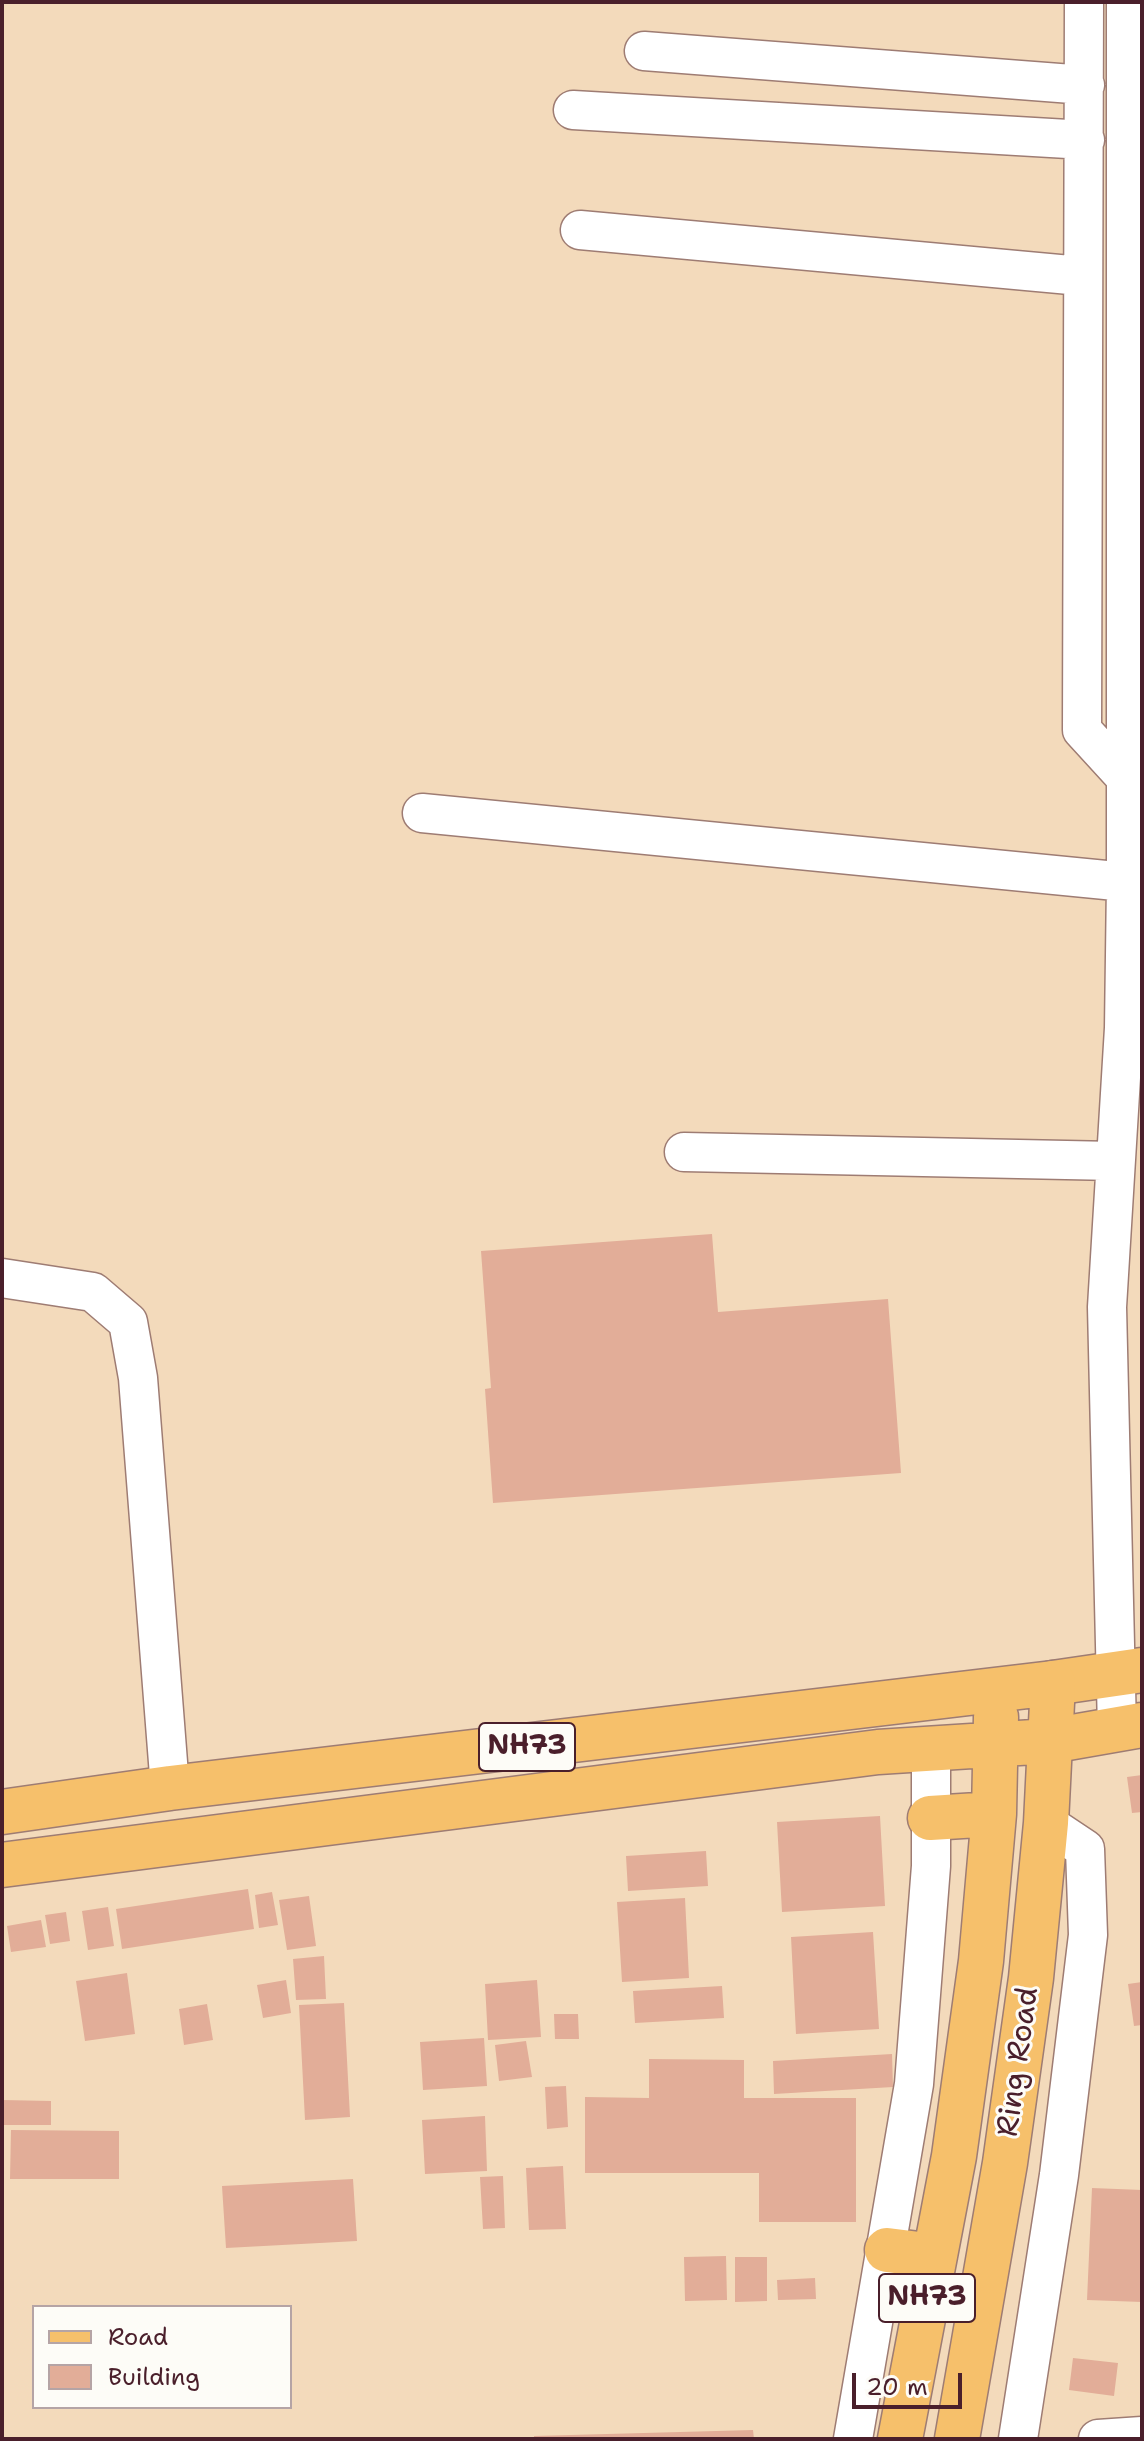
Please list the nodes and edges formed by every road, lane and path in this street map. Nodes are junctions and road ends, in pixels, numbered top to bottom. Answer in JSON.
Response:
{"nodes":[{"id":1,"x":1084,"y":2,"type":"edge"},
{"id":2,"x":1126,"y":2,"type":"edge"},
{"id":3,"x":644,"y":51,"type":"dead end"},
{"id":4,"x":1085,"y":85,"type":"junction"},
{"id":5,"x":573,"y":110,"type":"dead end"},
{"id":6,"x":1085,"y":140,"type":"junction"},
{"id":7,"x":580,"y":230,"type":"dead end"},
{"id":8,"x":1081,"y":276,"type":"junction"},
{"id":9,"x":1125,"y":777,"type":"junction"},
{"id":10,"x":422,"y":813,"type":"dead end"},
{"id":11,"x":1126,"y":882,"type":"junction"},
{"id":12,"x":684,"y":1152,"type":"dead end"},
{"id":13,"x":1114,"y":1161,"type":"junction"},
{"id":14,"x":2,"y":1278,"type":"edge"},
{"id":15,"x":1129,"y":1673,"type":"edge"},
{"id":16,"x":1053,"y":1683,"type":"junction"},
{"id":17,"x":996,"y":1691,"type":"junction"},
{"id":18,"x":1130,"y":1727,"type":"edge"},
{"id":19,"x":1050,"y":1741,"type":"junction"},
{"id":20,"x":997,"y":1744,"type":"junction"},
{"id":21,"x":931,"y":1749,"type":"junction"},
{"id":22,"x":170,"y":1788,"type":"junction"},
{"id":23,"x":2,"y":1812,"type":"edge"},
{"id":24,"x":994,"y":1814,"type":"junction"},
{"id":25,"x":930,"y":1818,"type":"junction"},
{"id":26,"x":1046,"y":1823,"type":"junction"},
{"id":27,"x":2,"y":1865,"type":"edge"},
{"id":28,"x":887,"y":2250,"type":"junction"},
{"id":29,"x":935,"y":2256,"type":"junction"},
{"id":30,"x":1142,"y":2436,"type":"edge"},
{"id":31,"x":853,"y":2439,"type":"edge"},
{"id":32,"x":900,"y":2439,"type":"edge"},
{"id":33,"x":957,"y":2439,"type":"edge"},
{"id":34,"x":1018,"y":2439,"type":"edge"},
{"id":35,"x":1098,"y":2439,"type":"edge"}],
"edges":[{"from":1,"to":4,"type":"street"},
{"from":2,"to":9,"type":"street"},
{"from":3,"to":4,"type":"street"},
{"from":4,"to":6,"type":"street"},
{"from":5,"to":6,"type":"street"},
{"from":6,"to":8,"type":"street"},
{"from":7,"to":8,"type":"street"},
{"from":8,"to":9,"type":"street"},
{"from":9,"to":11,"type":"street"},
{"from":10,"to":11,"type":"street"},
{"from":11,"to":13,"type":"street"},
{"from":12,"to":13,"type":"street"},
{"from":13,"to":15,"type":"street"},
{"from":14,"to":22,"type":"street"},
{"from":15,"to":16,"type":"main road"},
{"from":15,"to":18,"type":"street"},
{"from":16,"to":17,"type":"main road","number":"NH73"},
{"from":16,"to":19,"type":"main road","name":"Ring Road","number":"NH73"},
{"from":17,"to":20,"type":"main road","name":"Ring Road","number":"NH73"},
{"from":17,"to":22,"type":"main road","number":"NH73"},
{"from":18,"to":19,"type":"main road"},
{"from":19,"to":20,"type":"main road","number":"NH73"},
{"from":19,"to":26,"type":"main road","name":"Ring Road","number":"NH73"},
{"from":20,"to":21,"type":"main road","number":"NH73"},
{"from":20,"to":24,"type":"main road","name":"Ring Road","number":"NH73"},
{"from":21,"to":25,"type":"street"},
{"from":21,"to":27,"type":"main road","number":"NH73"},
{"from":22,"to":23,"type":"main road","number":"NH73"},
{"from":24,"to":25,"type":"main road"},
{"from":24,"to":29,"type":"main road","name":"Ring Road","number":"NH73"},
{"from":25,"to":28,"type":"street"},
{"from":26,"to":33,"type":"main road","name":"Ring Road","number":"NH73"},
{"from":26,"to":34,"type":"street"},
{"from":28,"to":29,"type":"main road"},
{"from":28,"to":31,"type":"street"},
{"from":29,"to":32,"type":"main road","name":"Ring Road","number":"NH73"},
{"from":30,"to":35,"type":"street"}]}
